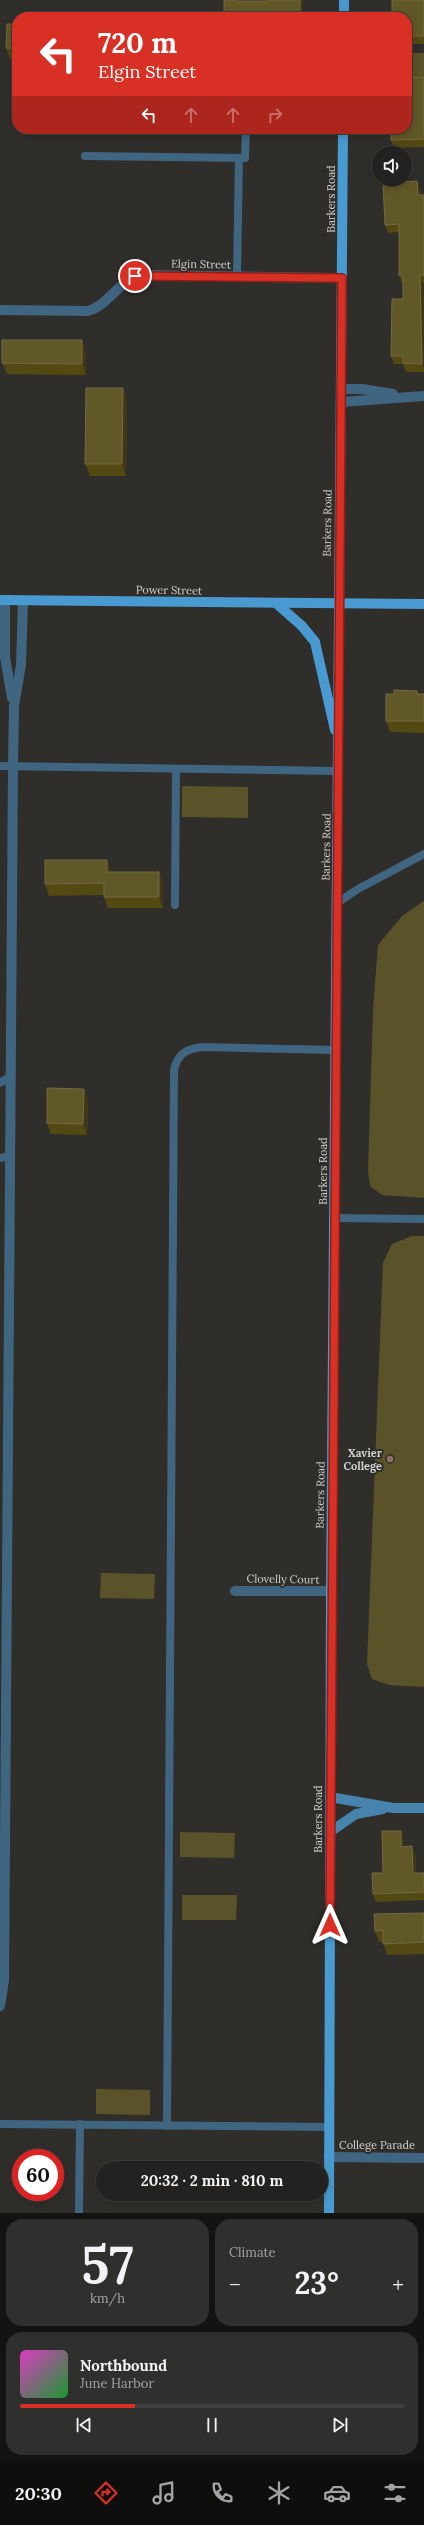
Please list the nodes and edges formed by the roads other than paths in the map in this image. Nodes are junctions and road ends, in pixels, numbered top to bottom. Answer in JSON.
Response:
{"nodes":[{"id":1,"x":344,"y":0,"type":"edge"},
{"id":2,"x":344,"y":12,"type":"edge"},
{"id":3,"x":246,"y":134,"type":"edge"},
{"id":4,"x":343,"y":134,"type":"edge"},
{"id":5,"x":85,"y":156,"type":"dead end"},
{"id":6,"x":238,"y":158,"type":"junction"},
{"id":7,"x":237,"y":276,"type":"junction"},
{"id":8,"x":342,"y":278,"type":"junction"},
{"id":9,"x":0,"y":310,"type":"edge"},
{"id":10,"x":341,"y":389,"type":"junction"},
{"id":11,"x":403,"y":396,"type":"junction"},
{"id":12,"x":424,"y":396,"type":"edge"},
{"id":13,"x":341,"y":402,"type":"junction"},
{"id":14,"x":2,"y":600,"type":"edge"},
{"id":15,"x":23,"y":600,"type":"junction"},
{"id":16,"x":277,"y":604,"type":"junction"},
{"id":17,"x":339,"y":604,"type":"junction"},
{"id":18,"x":424,"y":604,"type":"edge"},
{"id":19,"x":14,"y":706,"type":"junction"},
{"id":20,"x":339,"y":747,"type":"junction"},
{"id":21,"x":0,"y":766,"type":"edge"},
{"id":22,"x":13,"y":766,"type":"junction"},
{"id":23,"x":176,"y":769,"type":"junction"},
{"id":24,"x":339,"y":771,"type":"junction"},
{"id":25,"x":424,"y":854,"type":"edge"},
{"id":26,"x":337,"y":903,"type":"junction"},
{"id":27,"x":175,"y":905,"type":"dead end"},
{"id":28,"x":336,"y":1050,"type":"junction"},
{"id":29,"x":9,"y":1077,"type":"junction"},
{"id":30,"x":0,"y":1083,"type":"edge"},
{"id":31,"x":4,"y":1157,"type":"edge"},
{"id":32,"x":335,"y":1218,"type":"junction"},
{"id":33,"x":424,"y":1219,"type":"edge"},
{"id":34,"x":235,"y":1591,"type":"dead end"},
{"id":35,"x":331,"y":1592,"type":"junction"},
{"id":36,"x":330,"y":1797,"type":"junction"},
{"id":37,"x":393,"y":1808,"type":"junction"},
{"id":38,"x":424,"y":1808,"type":"edge"},
{"id":39,"x":330,"y":1832,"type":"junction"},
{"id":40,"x":0,"y":2006,"type":"edge"},
{"id":41,"x":0,"y":2124,"type":"edge"},
{"id":42,"x":80,"y":2124,"type":"junction"},
{"id":43,"x":167,"y":2126,"type":"junction"},
{"id":44,"x":329,"y":2127,"type":"junction"},
{"id":45,"x":329,"y":2157,"type":"junction"},
{"id":46,"x":424,"y":2158,"type":"edge"},
{"id":47,"x":79,"y":2213,"type":"edge"},
{"id":48,"x":329,"y":2213,"type":"edge"}],
"edges":[{"from":1,"to":2,"type":"main road"},
{"from":3,"to":6,"type":"lane"},
{"from":4,"to":8,"type":"main road","name":"Barkers Road"},
{"from":5,"to":6,"type":"lane"},
{"from":6,"to":7,"type":"lane"},
{"from":7,"to":8,"type":"street","name":"Elgin Street"},
{"from":7,"to":9,"type":"street","name":"Elgin Street"},
{"from":8,"to":10,"type":"main road","name":"Barkers Road"},
{"from":10,"to":11,"type":"street"},
{"from":10,"to":13,"type":"main road","name":"Barkers Road"},
{"from":11,"to":12,"type":"street"},
{"from":11,"to":13,"type":"street"},
{"from":13,"to":17,"type":"main road","name":"Barkers Road"},
{"from":14,"to":15,"type":"main road","name":"Power Street"},
{"from":14,"to":19,"type":"street"},
{"from":15,"to":16,"type":"main road","name":"Power Street"},
{"from":15,"to":19,"type":"street"},
{"from":16,"to":17,"type":"main road","name":"Power Street"},
{"from":16,"to":20,"type":"main road"},
{"from":17,"to":18,"type":"main road","name":"Power Street"},
{"from":17,"to":20,"type":"main road","name":"Barkers Road"},
{"from":19,"to":22,"type":"street"},
{"from":20,"to":24,"type":"main road","name":"Barkers Road"},
{"from":21,"to":22,"type":"lane"},
{"from":22,"to":23,"type":"lane"},
{"from":22,"to":29,"type":"street"},
{"from":23,"to":24,"type":"lane"},
{"from":23,"to":27,"type":"lane"},
{"from":24,"to":26,"type":"main road","name":"Barkers Road"},
{"from":25,"to":26,"type":"lane"},
{"from":26,"to":28,"type":"main road","name":"Barkers Road"},
{"from":28,"to":32,"type":"main road","name":"Barkers Road"},
{"from":28,"to":43,"type":"lane"},
{"from":29,"to":30,"type":"lane"},
{"from":29,"to":31,"type":"street"},
{"from":31,"to":40,"type":"street"},
{"from":32,"to":33,"type":"lane"},
{"from":32,"to":35,"type":"main road","name":"Barkers Road"},
{"from":34,"to":35,"type":"street","name":"Clovelly Court"},
{"from":35,"to":36,"type":"main road","name":"Barkers Road"},
{"from":36,"to":37,"type":"street"},
{"from":36,"to":39,"type":"main road","name":"Barkers Road"},
{"from":37,"to":38,"type":"street"},
{"from":37,"to":39,"type":"street"},
{"from":39,"to":44,"type":"main road","name":"Barkers Road"},
{"from":41,"to":42,"type":"lane"},
{"from":42,"to":43,"type":"lane"},
{"from":42,"to":47,"type":"lane"},
{"from":43,"to":44,"type":"lane"},
{"from":44,"to":45,"type":"main road","name":"Barkers Road"},
{"from":45,"to":46,"type":"street","name":"College Parade"},
{"from":45,"to":48,"type":"main road","name":"Barkers Road"}]}
